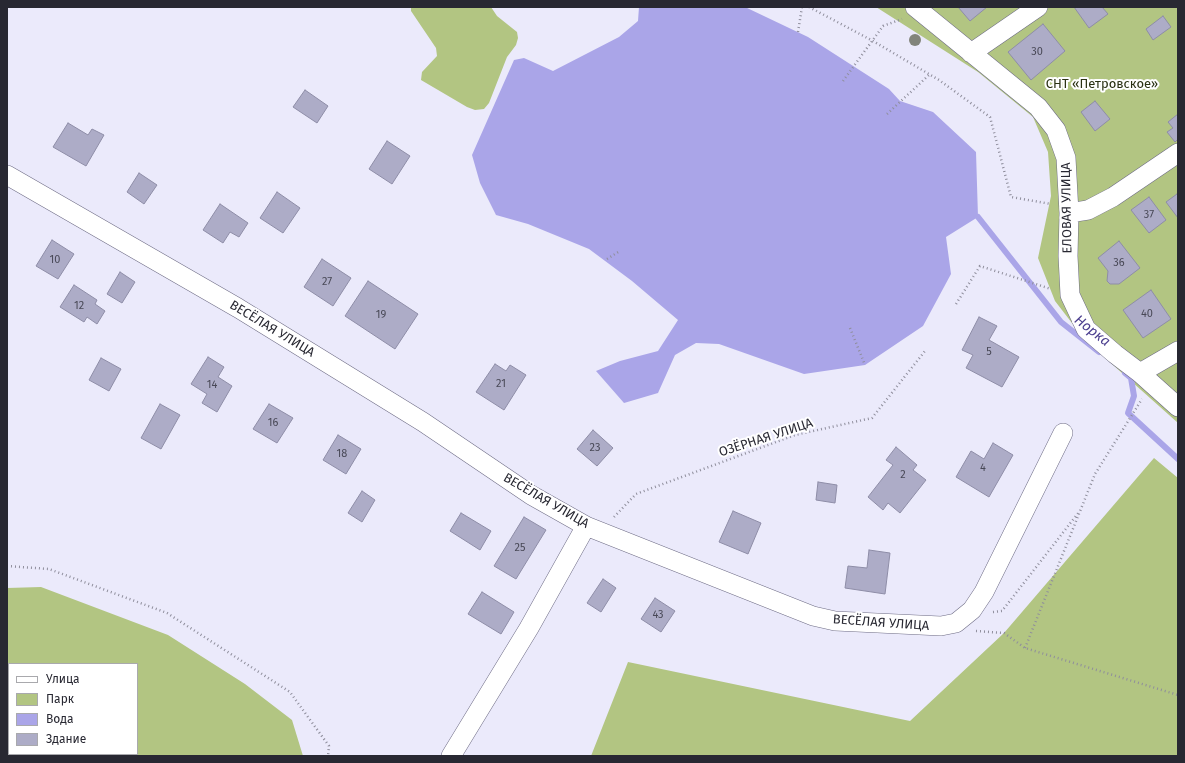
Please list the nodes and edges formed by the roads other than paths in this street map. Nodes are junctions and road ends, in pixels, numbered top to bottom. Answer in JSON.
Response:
{"nodes":[{"id":1,"x":915,"y":7,"type":"edge"},
{"id":2,"x":1038,"y":7,"type":"edge"},
{"id":3,"x":971,"y":53,"type":"junction"},
{"id":4,"x":1178,"y":153,"type":"edge"},
{"id":5,"x":7,"y":174,"type":"edge"},
{"id":6,"x":1068,"y":210,"type":"junction"},
{"id":7,"x":1178,"y":351,"type":"edge"},
{"id":8,"x":1140,"y":373,"type":"junction"},
{"id":9,"x":1178,"y":407,"type":"edge"},
{"id":10,"x":1063,"y":433,"type":"dead end"},
{"id":11,"x":593,"y":528,"type":"junction"},
{"id":12,"x":451,"y":756,"type":"edge"}],
"edges":[{"from":1,"to":3,"type":"street","name":"ЕЛОВАЯ УЛИЦА"},
{"from":2,"to":3,"type":"street"},
{"from":3,"to":6,"type":"street","name":"ЕЛОВАЯ УЛИЦА"},
{"from":4,"to":6,"type":"street"},
{"from":5,"to":11,"type":"street","name":"ВЕСЁЛАЯ УЛИЦА"},
{"from":6,"to":8,"type":"street","name":"ЕЛОВАЯ УЛИЦА"},
{"from":7,"to":8,"type":"street"},
{"from":8,"to":9,"type":"street","name":"ЕЛОВАЯ УЛИЦА"},
{"from":10,"to":11,"type":"street","name":"ВЕСЁЛАЯ УЛИЦА"},
{"from":11,"to":12,"type":"street"}]}
